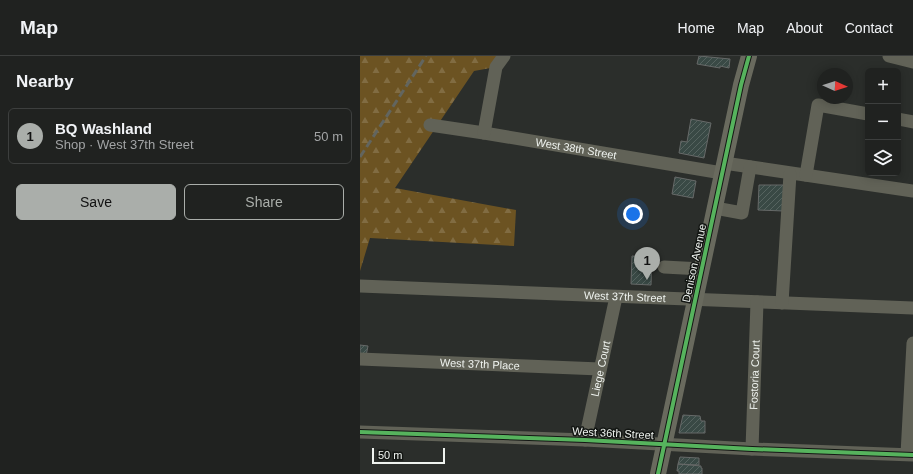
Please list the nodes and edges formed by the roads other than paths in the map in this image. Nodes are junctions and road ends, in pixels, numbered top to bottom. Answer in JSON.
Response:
{"nodes":[{"id":1,"x":504,"y":56,"type":"edge"},
{"id":2,"x":749,"y":56,"type":"edge"},
{"id":3,"x":889,"y":56,"type":"edge"},
{"id":4,"x":913,"y":62,"type":"edge"},
{"id":5,"x":865,"y":113,"type":"edge"},
{"id":6,"x":901,"y":120,"type":"edge"},
{"id":7,"x":913,"y":122,"type":"edge"},
{"id":8,"x":430,"y":125,"type":"dead end"},
{"id":9,"x":484,"y":133,"type":"junction"},
{"id":10,"x":750,"y":167,"type":"junction"},
{"id":11,"x":723,"y":168,"type":"junction"},
{"id":12,"x":790,"y":174,"type":"junction"},
{"id":13,"x":806,"y":175,"type":"junction"},
{"id":14,"x":912,"y":188,"type":"edge"},
{"id":15,"x":715,"y":208,"type":"junction"},
{"id":16,"x":664,"y":267,"type":"dead end"},
{"id":17,"x":702,"y":269,"type":"junction"},
{"id":18,"x":360,"y":286,"type":"edge"},
{"id":19,"x":616,"y":297,"type":"junction"},
{"id":20,"x":696,"y":299,"type":"junction"},
{"id":21,"x":757,"y":302,"type":"junction"},
{"id":22,"x":782,"y":303,"type":"junction"},
{"id":23,"x":913,"y":308,"type":"edge"},
{"id":24,"x":913,"y":343,"type":"edge"},
{"id":25,"x":360,"y":359,"type":"edge"},
{"id":26,"x":600,"y":369,"type":"junction"},
{"id":27,"x":360,"y":432,"type":"edge"},
{"id":28,"x":585,"y":440,"type":"junction"},
{"id":29,"x":664,"y":444,"type":"junction"},
{"id":30,"x":752,"y":449,"type":"junction"},
{"id":31,"x":910,"y":454,"type":"edge"},
{"id":32,"x":658,"y":474,"type":"edge"}],
"edges":[{"from":1,"to":9,"type":"street"},
{"from":2,"to":11,"type":"main road","name":"Denison Avenue"},
{"from":3,"to":4,"type":"street"},
{"from":5,"to":13,"type":"street"},
{"from":6,"to":7,"type":"street"},
{"from":8,"to":9,"type":"street","name":"West 38th Street"},
{"from":9,"to":11,"type":"street","name":"West 38th Street"},
{"from":10,"to":11,"type":"street","name":"West 38th Street"},
{"from":10,"to":12,"type":"street","name":"West 38th Street"},
{"from":10,"to":15,"type":"street"},
{"from":11,"to":15,"type":"main road","name":"Denison Avenue"},
{"from":12,"to":13,"type":"street","name":"West 38th Street"},
{"from":12,"to":22,"type":"street"},
{"from":13,"to":14,"type":"street","name":"West 38th Street"},
{"from":15,"to":17,"type":"main road","name":"Denison Avenue"},
{"from":16,"to":17,"type":"street"},
{"from":17,"to":20,"type":"main road","name":"Denison Avenue"},
{"from":18,"to":19,"type":"street","name":"West 37th Street"},
{"from":19,"to":20,"type":"street","name":"West 37th Street"},
{"from":19,"to":26,"type":"street","name":"Liege Court"},
{"from":20,"to":21,"type":"street","name":"West 37th Street"},
{"from":20,"to":29,"type":"main road","name":"Denison Avenue"},
{"from":21,"to":22,"type":"street","name":"West 37th Street"},
{"from":21,"to":30,"type":"street","name":"Fostoria Court"},
{"from":22,"to":23,"type":"street","name":"West 37th Street"},
{"from":24,"to":31,"type":"street"},
{"from":25,"to":26,"type":"street","name":"West 37th Place"},
{"from":26,"to":28,"type":"street","name":"Liege Court"},
{"from":27,"to":28,"type":"street","name":"West 36th Street"},
{"from":28,"to":29,"type":"street","name":"West 36th Street"},
{"from":29,"to":30,"type":"street","name":"West 36th Street"},
{"from":29,"to":32,"type":"main road","name":"Denison Avenue"},
{"from":30,"to":31,"type":"street","name":"West 36th Street"}]}
